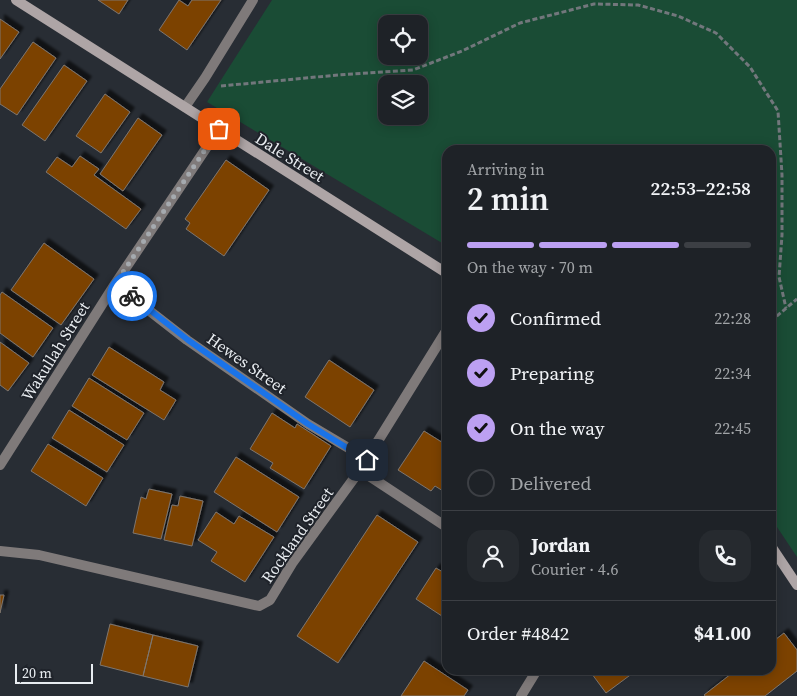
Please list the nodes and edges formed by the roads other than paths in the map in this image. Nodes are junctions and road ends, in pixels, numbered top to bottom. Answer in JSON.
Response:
{"nodes":[{"id":1,"x":16,"y":0,"type":"edge"},
{"id":2,"x":253,"y":0,"type":"edge"},
{"id":3,"x":185,"y":107,"type":"junction"},
{"id":4,"x":219,"y":129,"type":"junction"},
{"id":5,"x":442,"y":270,"type":"edge"},
{"id":6,"x":115,"y":284,"type":"junction"},
{"id":7,"x":442,"y":338,"type":"edge"},
{"id":8,"x":367,"y":460,"type":"junction"},
{"id":9,"x":0,"y":465,"type":"edge"},
{"id":10,"x":360,"y":470,"type":"junction"},
{"id":11,"x":442,"y":524,"type":"edge"},
{"id":12,"x":0,"y":551,"type":"edge"},
{"id":13,"x":776,"y":554,"type":"edge"},
{"id":14,"x":797,"y":585,"type":"edge"},
{"id":15,"x":533,"y":675,"type":"edge"},
{"id":16,"x":521,"y":696,"type":"edge"}],
"edges":[{"from":1,"to":3,"type":"street","name":"Dale Street"},
{"from":2,"to":3,"type":"street"},
{"from":3,"to":4,"type":"street","name":"Dale Street"},
{"from":4,"to":5,"type":"street","name":"Dale Street"},
{"from":4,"to":6,"type":"street","name":"Wakullah Street"},
{"from":6,"to":8,"type":"street","name":"Hewes Street"},
{"from":6,"to":9,"type":"street","name":"Wakullah Street"},
{"from":7,"to":8,"type":"street","name":"Rockland Street"},
{"from":8,"to":10,"type":"street","name":"Rockland Street"},
{"from":10,"to":11,"type":"street"},
{"from":10,"to":12,"type":"street","name":"Rockland Street"},
{"from":13,"to":14,"type":"street"},
{"from":15,"to":16,"type":"street"}]}
